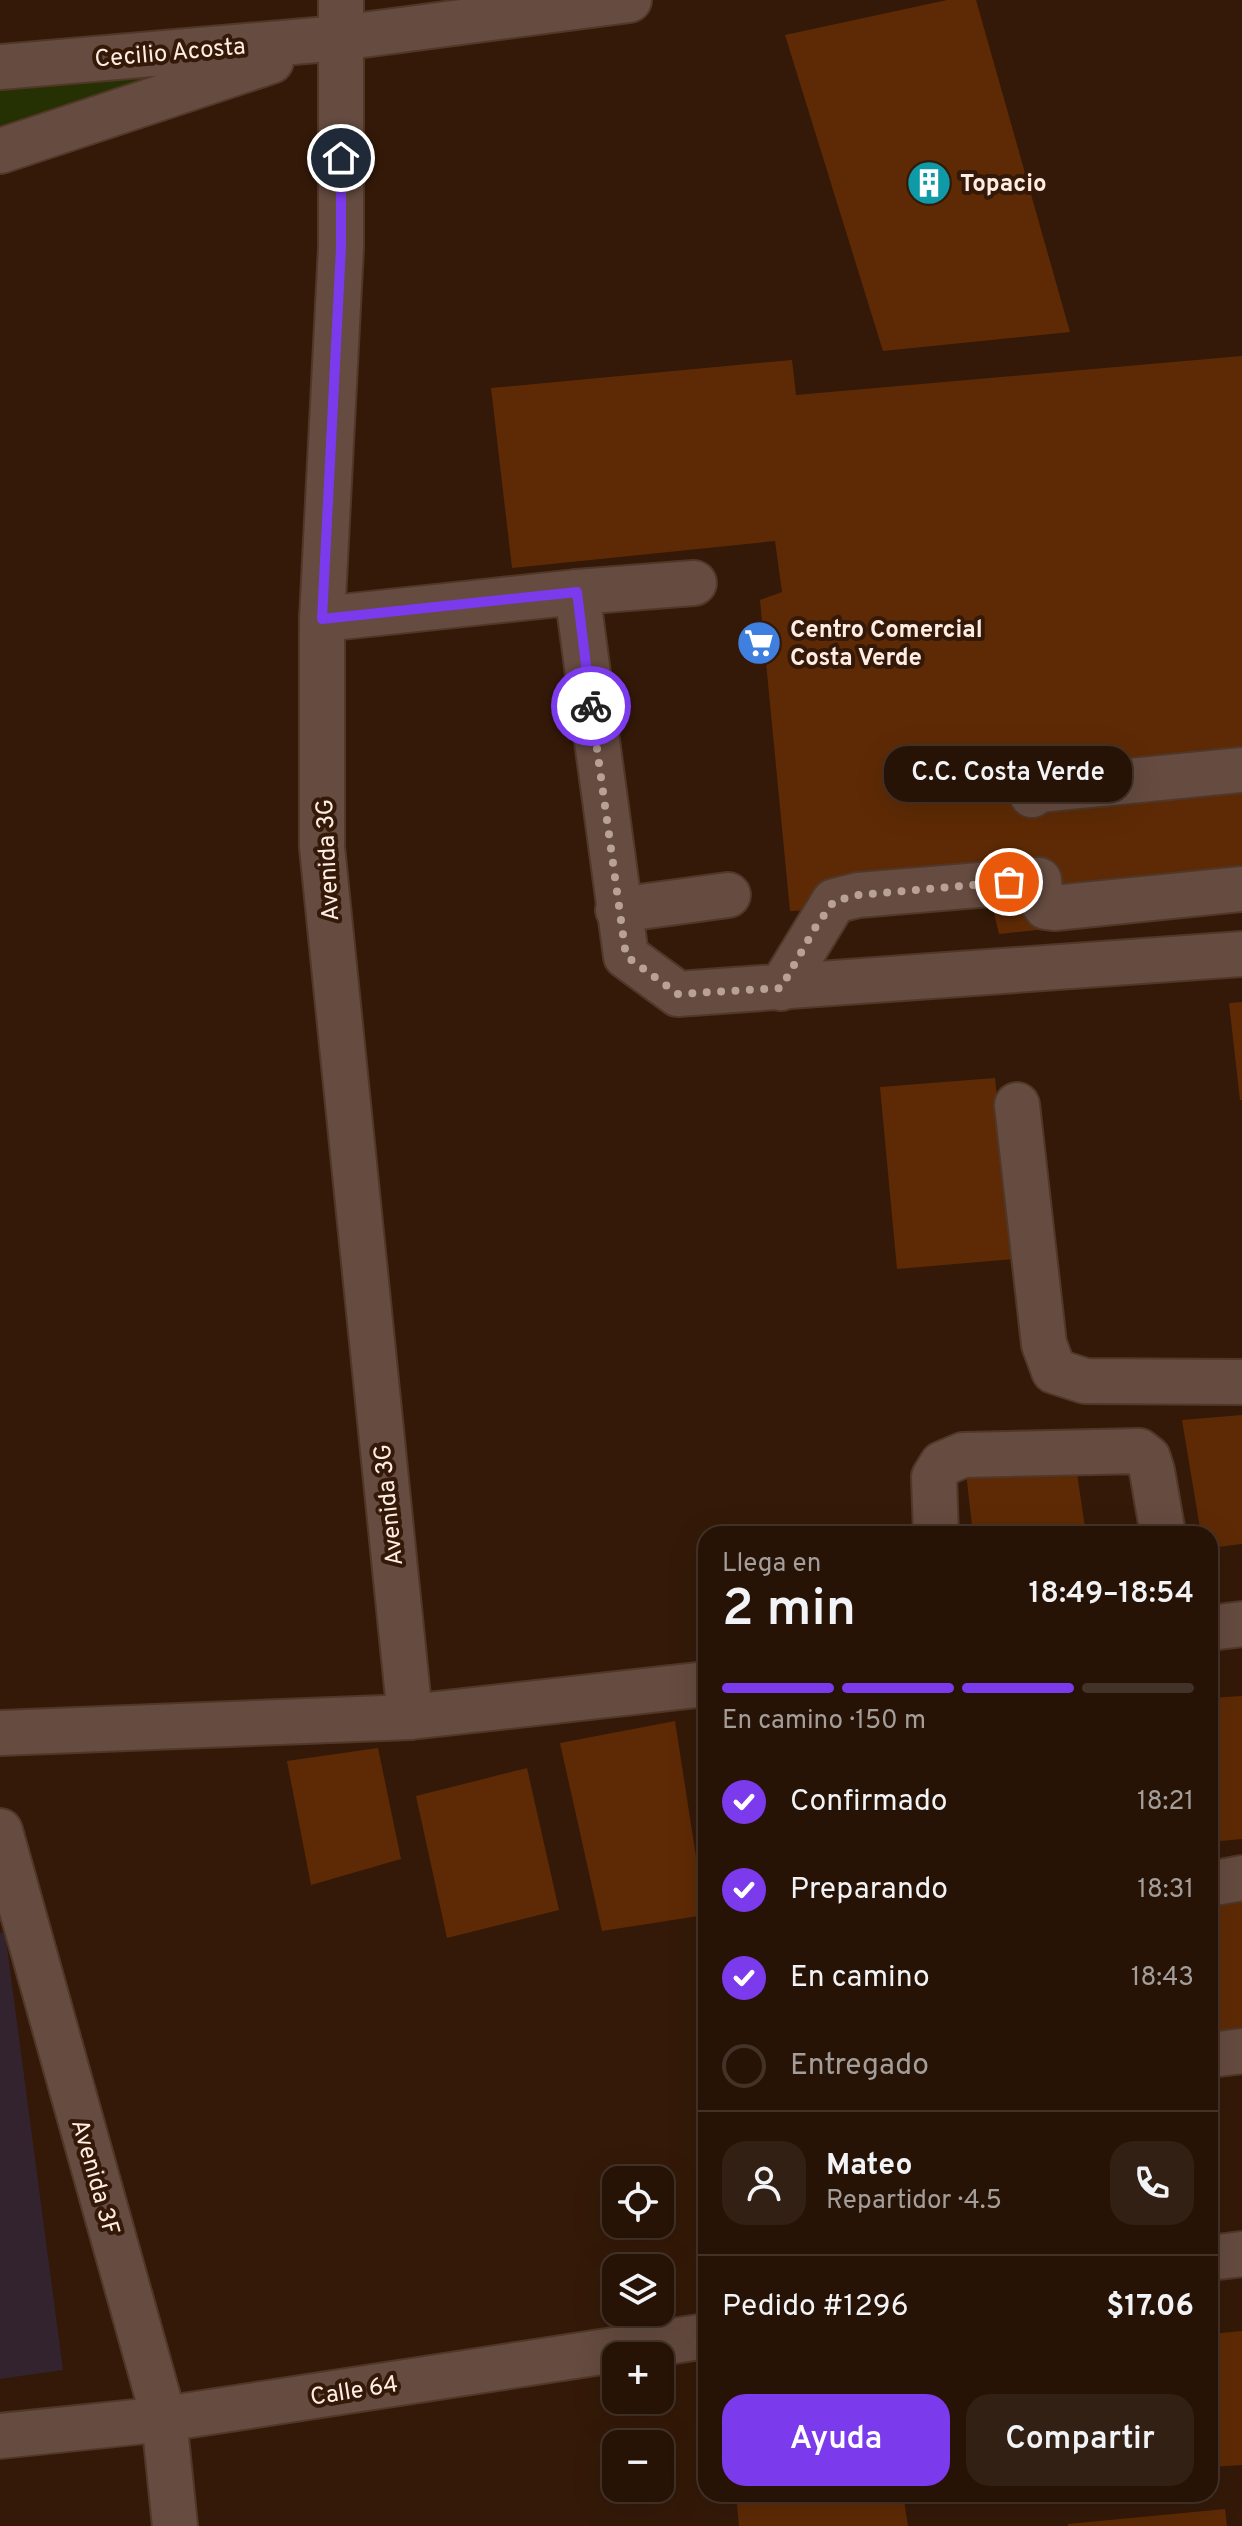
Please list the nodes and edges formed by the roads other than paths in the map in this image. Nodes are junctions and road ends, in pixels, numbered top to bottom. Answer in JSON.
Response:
{"nodes":[{"id":1,"x":436,"y":0,"type":"edge"},
{"id":2,"x":629,"y":0,"type":"edge"},
{"id":3,"x":341,"y":19,"type":"edge"},
{"id":4,"x":0,"y":67,"type":"edge"},
{"id":5,"x":0,"y":151,"type":"edge"},
{"id":6,"x":694,"y":583,"type":"dead end"},
{"id":7,"x":577,"y":592,"type":"junction"},
{"id":8,"x":322,"y":619,"type":"junction"},
{"id":9,"x":1242,"y":770,"type":"edge"},
{"id":10,"x":1032,"y":795,"type":"dead end"},
{"id":11,"x":1242,"y":889,"type":"edge"},
{"id":12,"x":728,"y":895,"type":"dead end"},
{"id":13,"x":618,"y":910,"type":"junction"},
{"id":14,"x":1242,"y":954,"type":"edge"},
{"id":15,"x":781,"y":988,"type":"junction"},
{"id":16,"x":1017,"y":1105,"type":"dead end"},
{"id":17,"x":1242,"y":1382,"type":"edge"},
{"id":18,"x":936,"y":1526,"type":"edge"},
{"id":19,"x":1162,"y":1526,"type":"edge"},
{"id":20,"x":1242,"y":1624,"type":"edge"},
{"id":21,"x":1218,"y":1627,"type":"edge"},
{"id":22,"x":698,"y":1685,"type":"edge"},
{"id":23,"x":410,"y":1717,"type":"junction"},
{"id":24,"x":0,"y":1733,"type":"edge"},
{"id":25,"x":0,"y":1831,"type":"edge"},
{"id":26,"x":1242,"y":1878,"type":"edge"},
{"id":27,"x":1218,"y":1882,"type":"edge"},
{"id":28,"x":1242,"y":2051,"type":"edge"},
{"id":29,"x":1218,"y":2054,"type":"edge"},
{"id":30,"x":1242,"y":2254,"type":"edge"},
{"id":31,"x":1218,"y":2257,"type":"edge"},
{"id":32,"x":698,"y":2337,"type":"edge"},
{"id":33,"x":164,"y":2419,"type":"junction"},
{"id":34,"x":0,"y":2436,"type":"edge"},
{"id":35,"x":175,"y":2526,"type":"edge"}],
"edges":[{"from":1,"to":3,"type":"street","name":"Cecilio Acosta"},
{"from":2,"to":3,"type":"street","name":"Cecilio Acosta"},
{"from":3,"to":4,"type":"street","name":"Cecilio Acosta"},
{"from":3,"to":5,"type":"street"},
{"from":3,"to":8,"type":"street","name":"Avenida 3G"},
{"from":6,"to":7,"type":"street"},
{"from":7,"to":8,"type":"street"},
{"from":7,"to":13,"type":"street"},
{"from":8,"to":23,"type":"street","name":"Avenida 3G"},
{"from":9,"to":10,"type":"street"},
{"from":11,"to":15,"type":"street"},
{"from":12,"to":13,"type":"street"},
{"from":13,"to":15,"type":"street"},
{"from":14,"to":15,"type":"street"},
{"from":16,"to":17,"type":"street"},
{"from":18,"to":19,"type":"street"},
{"from":20,"to":21,"type":"street"},
{"from":22,"to":23,"type":"street"},
{"from":23,"to":24,"type":"street"},
{"from":25,"to":33,"type":"street","name":"Avenida 3F"},
{"from":26,"to":27,"type":"street"},
{"from":28,"to":29,"type":"street"},
{"from":30,"to":31,"type":"street"},
{"from":32,"to":33,"type":"street","name":"Calle 64"},
{"from":33,"to":34,"type":"street","name":"Calle 64"},
{"from":33,"to":35,"type":"street","name":"Avenida 3F"}]}
